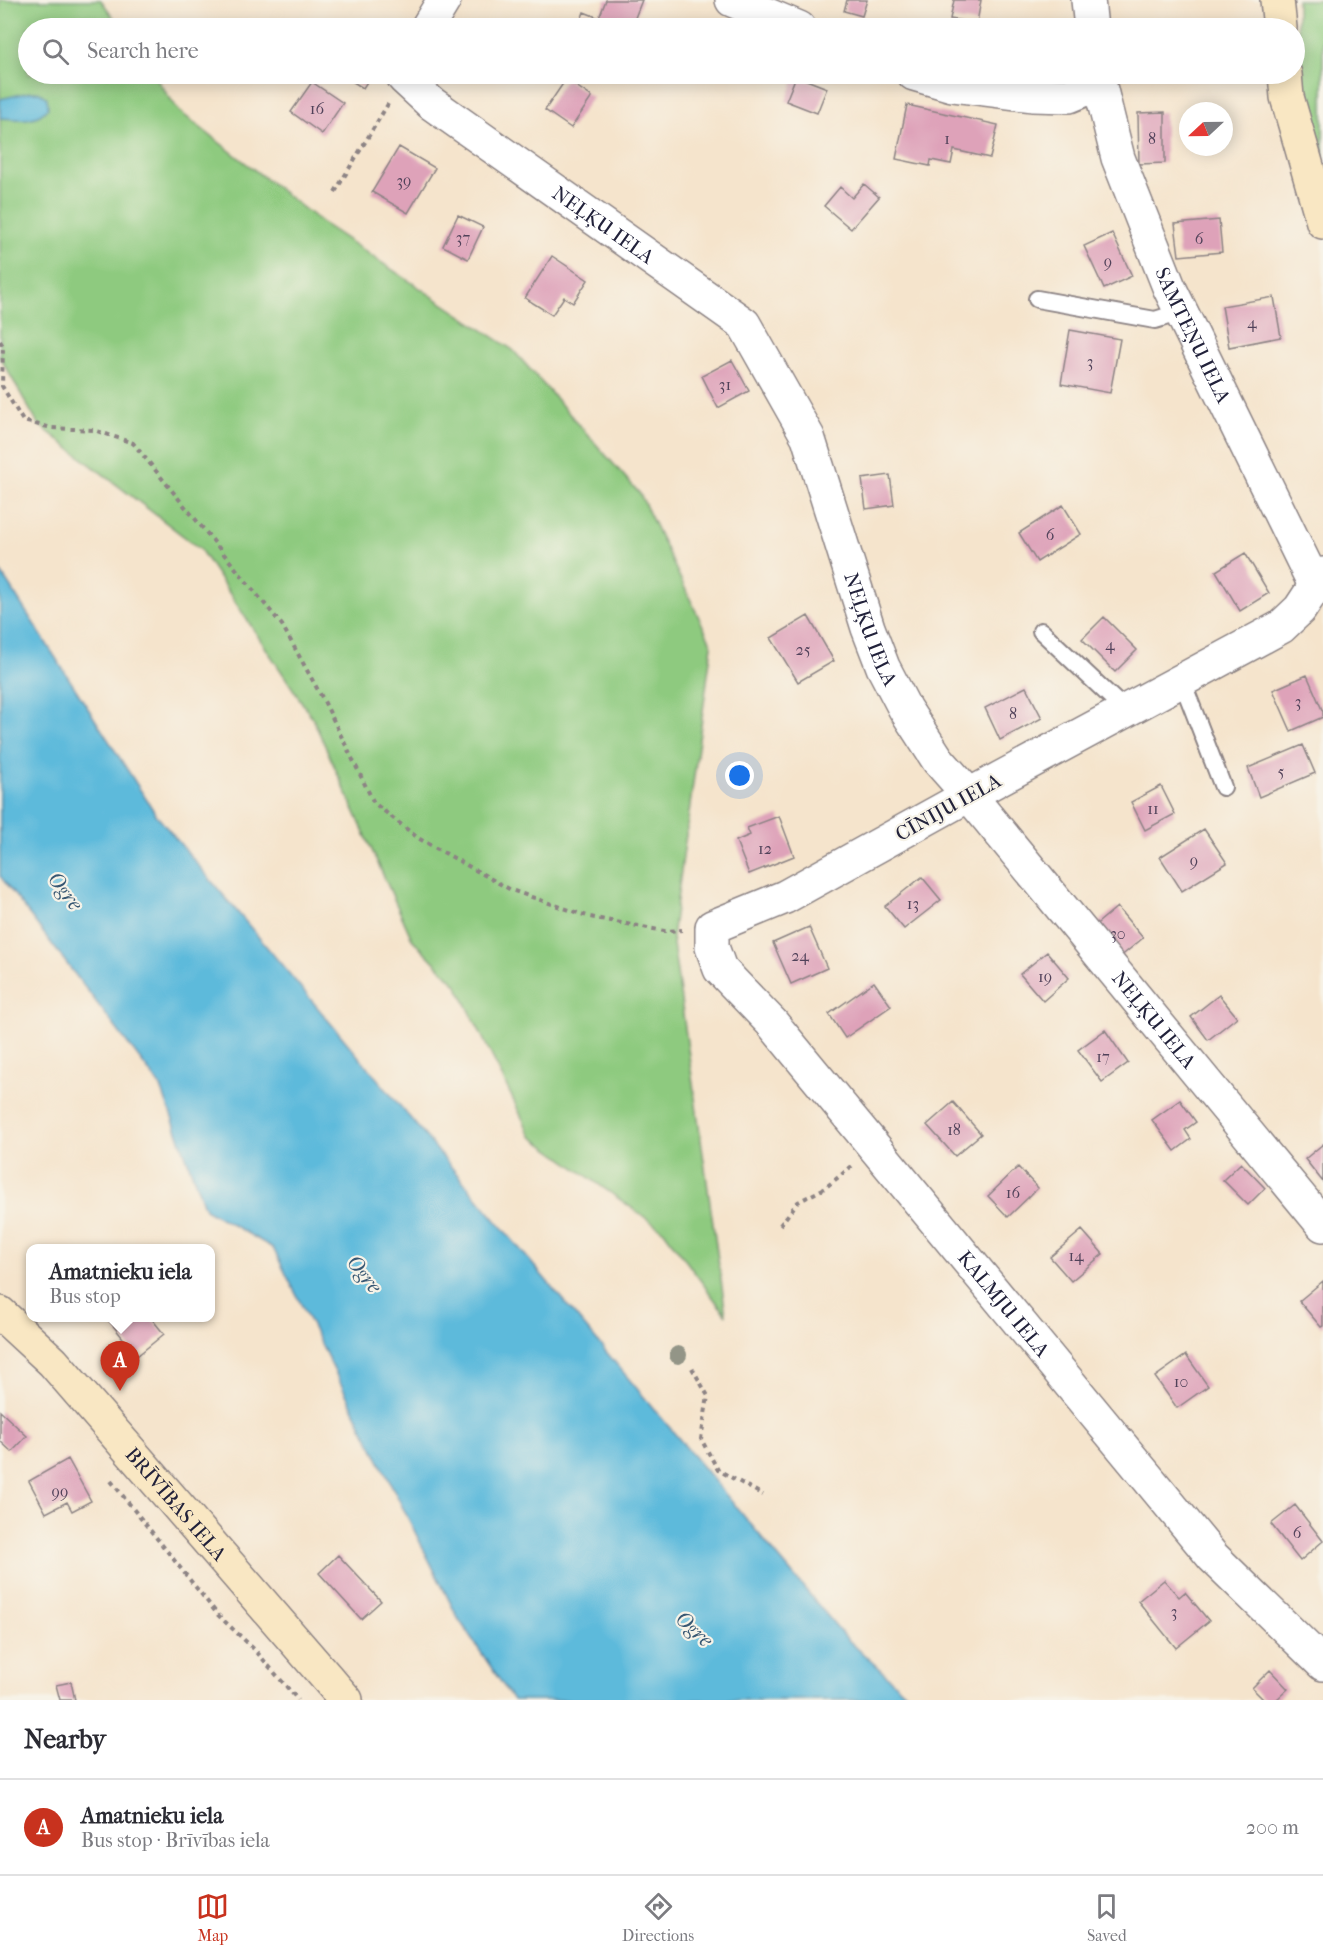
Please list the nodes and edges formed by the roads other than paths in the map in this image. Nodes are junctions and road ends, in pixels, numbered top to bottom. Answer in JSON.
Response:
{"nodes":[{"id":1,"x":444,"y":0,"type":"edge"},
{"id":2,"x":732,"y":0,"type":"edge"},
{"id":3,"x":1088,"y":0,"type":"edge"},
{"id":4,"x":1277,"y":0,"type":"edge"},
{"id":5,"x":433,"y":18,"type":"edge"},
{"id":6,"x":775,"y":18,"type":"edge"},
{"id":7,"x":1090,"y":18,"type":"edge"},
{"id":8,"x":1279,"y":18,"type":"edge"},
{"id":9,"x":412,"y":84,"type":"edge"},
{"id":10,"x":949,"y":84,"type":"edge"},
{"id":11,"x":1089,"y":84,"type":"edge"},
{"id":12,"x":1099,"y":84,"type":"edge"},
{"id":13,"x":1286,"y":84,"type":"edge"},
{"id":14,"x":1323,"y":222,"type":"edge"},
{"id":15,"x":1037,"y":299,"type":"dead end"},
{"id":16,"x":1181,"y":312,"type":"junction"},
{"id":17,"x":1319,"y":579,"type":"edge"},
{"id":18,"x":1041,"y":632,"type":"dead end"},
{"id":19,"x":1182,"y":681,"type":"junction"},
{"id":20,"x":1126,"y":711,"type":"junction"},
{"id":21,"x":1223,"y":787,"type":"dead end"},
{"id":22,"x":969,"y":795,"type":"junction"},
{"id":23,"x":712,"y":927,"type":"joint"},
{"id":24,"x":1323,"y":1225,"type":"edge"},
{"id":25,"x":0,"y":1313,"type":"edge"},
{"id":26,"x":1323,"y":1664,"type":"edge"},
{"id":27,"x":346,"y":1700,"type":"edge"}],
"edges":[{"from":1,"to":5,"type":"street"},
{"from":2,"to":6,"type":"street"},
{"from":3,"to":7,"type":"street"},
{"from":4,"to":8,"type":"main road"},
{"from":9,"to":22,"type":"street","name":"NEĻĶU IELA"},
{"from":10,"to":11,"type":"street"},
{"from":12,"to":16,"type":"street","name":"SAMTEŅU IELA"},
{"from":13,"to":14,"type":"main road"},
{"from":15,"to":16,"type":"lane"},
{"from":16,"to":17,"type":"street","name":"SAMTEŅU IELA"},
{"from":17,"to":19,"type":"street","name":"CĪNIJU IELA"},
{"from":18,"to":20,"type":"lane"},
{"from":19,"to":20,"type":"street","name":"CĪNIJU IELA"},
{"from":19,"to":21,"type":"lane"},
{"from":20,"to":22,"type":"street","name":"CĪNIJU IELA"},
{"from":22,"to":23,"type":"street","name":"CĪNIJU IELA"},
{"from":22,"to":24,"type":"street","name":"NEĻĶU IELA"},
{"from":23,"to":26,"type":"street","name":"KALMJU IELA"},
{"from":25,"to":27,"type":"main road","name":"BRĪVĪBAS IELA"}]}
